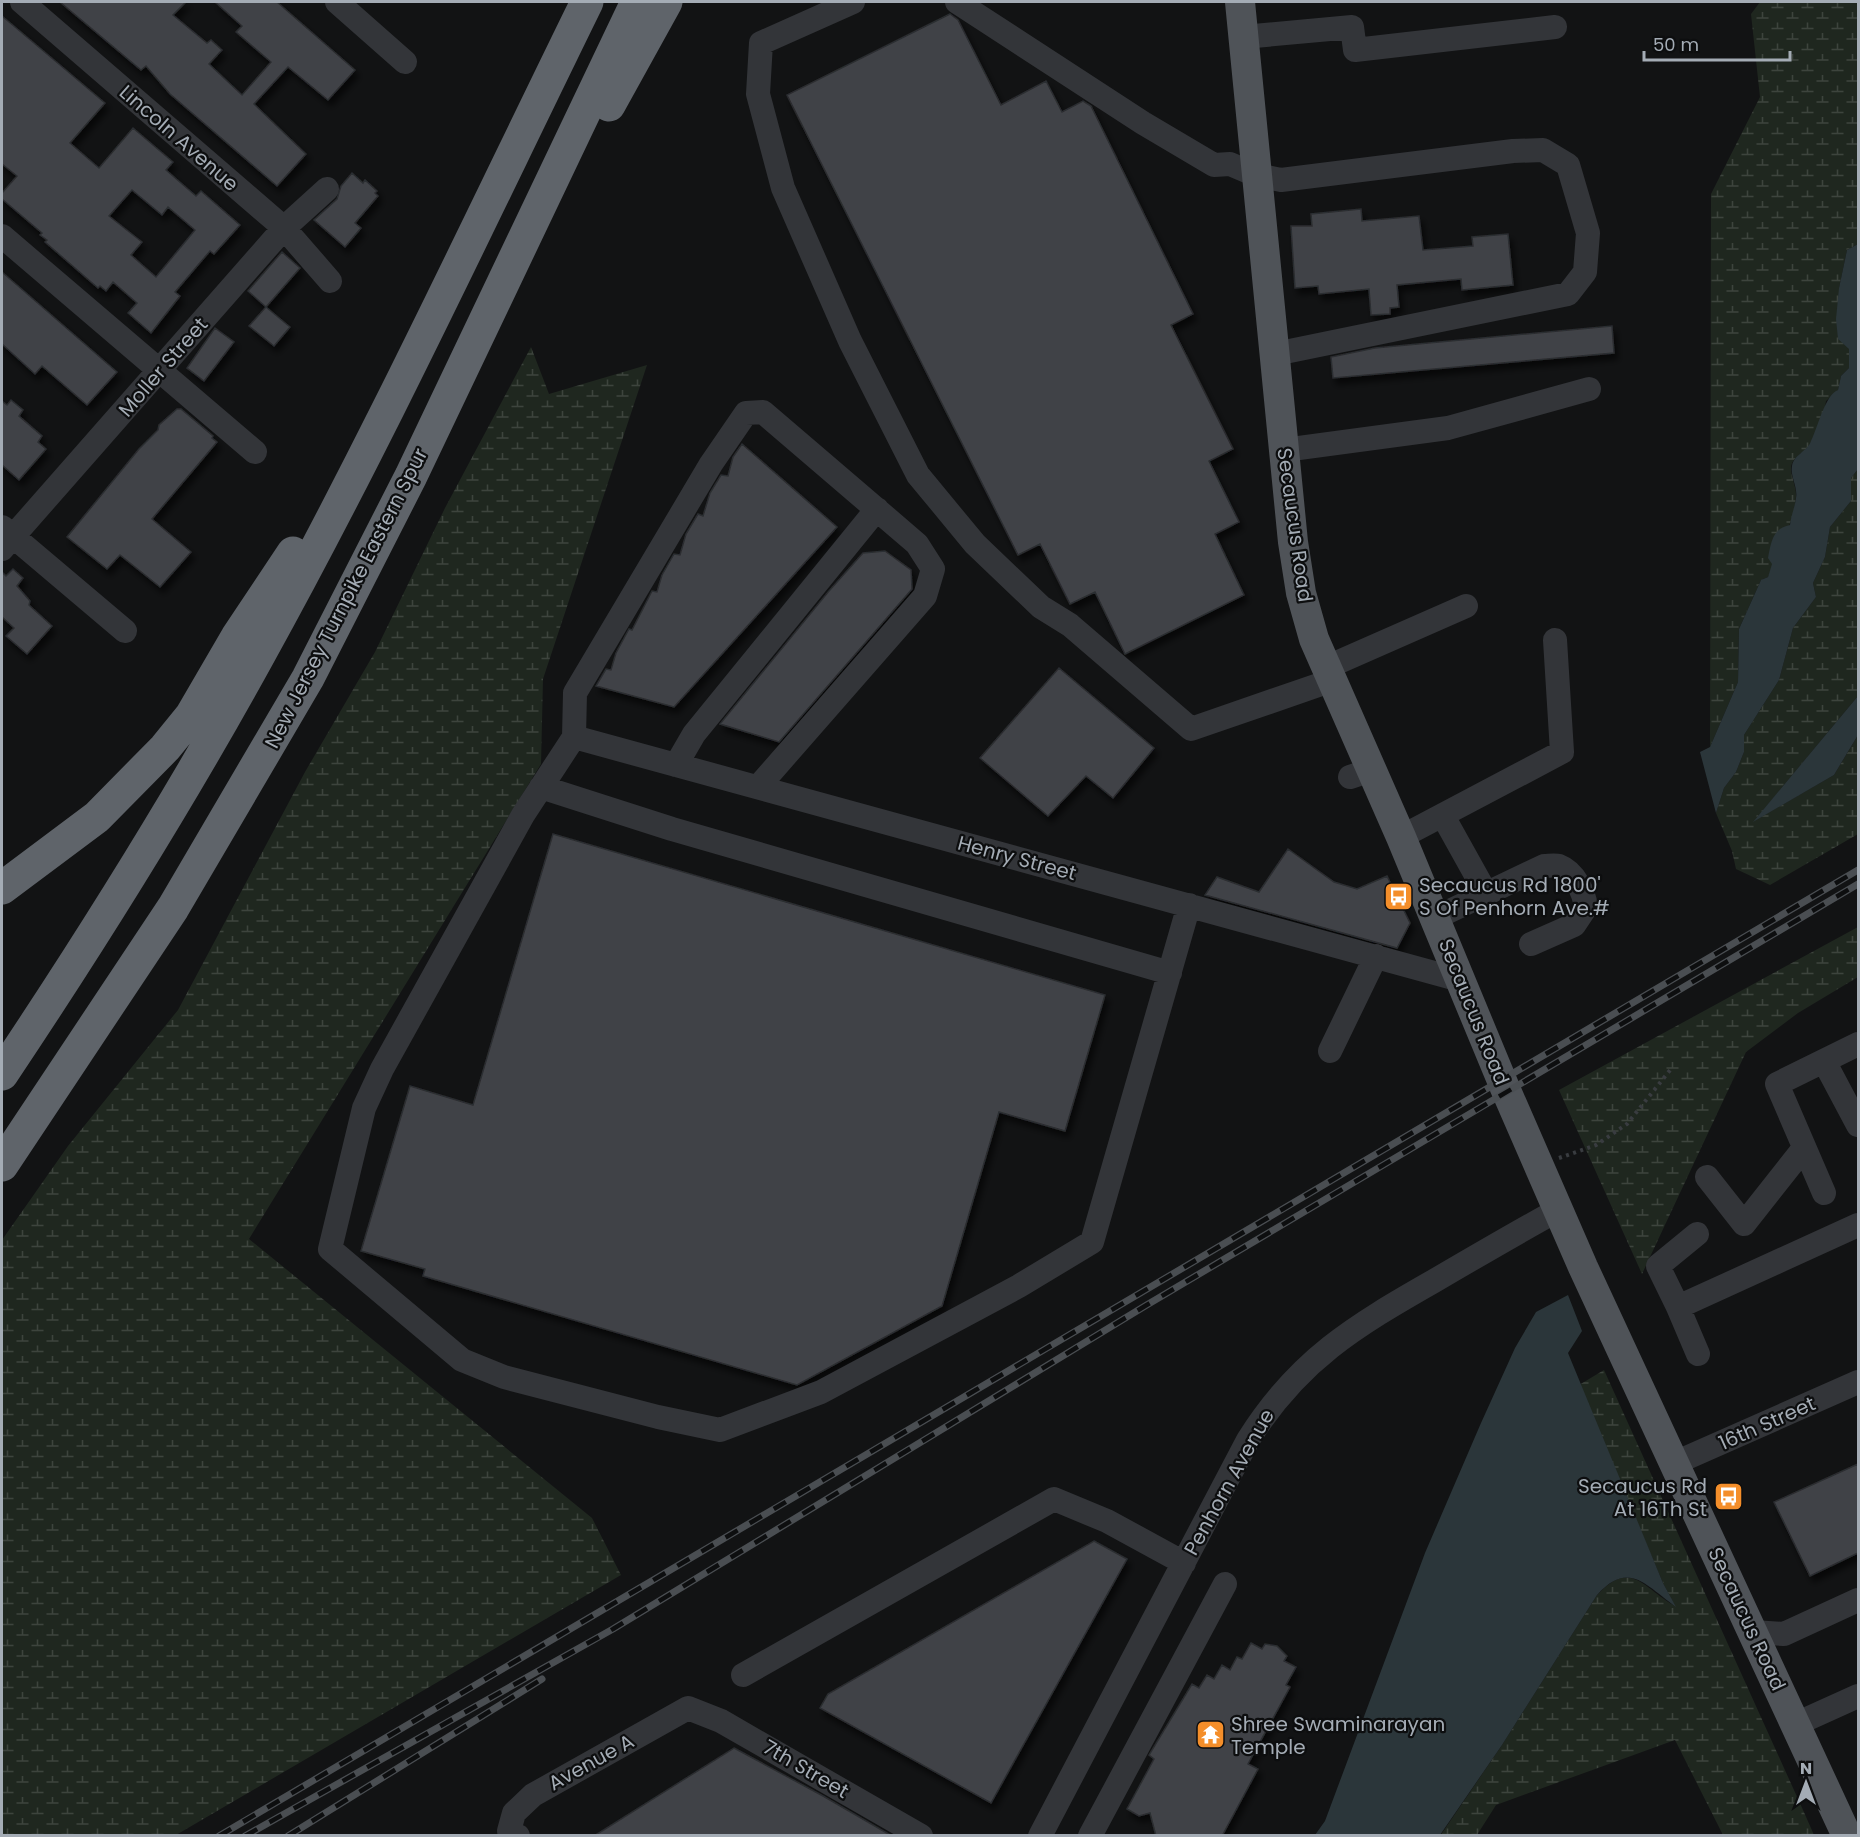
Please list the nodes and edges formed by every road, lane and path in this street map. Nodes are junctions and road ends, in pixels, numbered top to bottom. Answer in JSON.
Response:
{"nodes":[{"id":1,"x":22,"y":2,"type":"edge"},
{"id":2,"x":337,"y":2,"type":"edge"},
{"id":3,"x":587,"y":2,"type":"edge"},
{"id":4,"x":637,"y":2,"type":"edge"},
{"id":5,"x":666,"y":2,"type":"edge"},
{"id":6,"x":853,"y":2,"type":"edge"},
{"id":7,"x":957,"y":2,"type":"edge"},
{"id":8,"x":1240,"y":2,"type":"edge"},
{"id":9,"x":1555,"y":27,"type":"dead end"},
{"id":10,"x":1243,"y":37,"type":"junction"},
{"id":11,"x":405,"y":62,"type":"dead end"},
{"id":12,"x":1256,"y":175,"type":"junction"},
{"id":13,"x":327,"y":189,"type":"dead end"},
{"id":14,"x":536,"y":213,"type":"junction"},
{"id":15,"x":284,"y":228,"type":"junction"},
{"id":16,"x":2,"y":236,"type":"edge"},
{"id":17,"x":330,"y":281,"type":"dead end"},
{"id":18,"x":1275,"y":354,"type":"junction"},
{"id":19,"x":160,"y":371,"type":"junction"},
{"id":20,"x":1589,"y":389,"type":"dead end"},
{"id":21,"x":382,"y":419,"type":"junction"},
{"id":22,"x":1284,"y":450,"type":"junction"},
{"id":23,"x":255,"y":452,"type":"dead end"},
{"id":24,"x":877,"y":509,"type":"junction"},
{"id":25,"x":5,"y":537,"type":"edge"},
{"id":26,"x":1466,"y":606,"type":"dead end"},
{"id":27,"x":125,"y":632,"type":"dead end"},
{"id":28,"x":1555,"y":640,"type":"dead end"},
{"id":29,"x":1328,"y":674,"type":"junction"},
{"id":30,"x":574,"y":736,"type":"junction"},
{"id":31,"x":676,"y":765,"type":"junction"},
{"id":32,"x":541,"y":787,"type":"junction"},
{"id":33,"x":758,"y":787,"type":"junction"},
{"id":34,"x":1443,"y":816,"type":"junction"},
{"id":35,"x":1401,"y":837,"type":"junction"},
{"id":36,"x":2,"y":888,"type":"edge"},
{"id":37,"x":1487,"y":895,"type":"junction"},
{"id":38,"x":1189,"y":906,"type":"junction"},
{"id":39,"x":1435,"y":918,"type":"junction"},
{"id":40,"x":1531,"y":945,"type":"dead end"},
{"id":41,"x":1376,"y":956,"type":"junction"},
{"id":42,"x":1170,"y":973,"type":"junction"},
{"id":43,"x":1460,"y":980,"type":"junction"},
{"id":44,"x":1858,"y":1044,"type":"edge"},
{"id":45,"x":1330,"y":1051,"type":"dead end"},
{"id":46,"x":1824,"y":1061,"type":"junction"},
{"id":47,"x":1671,"y":1069,"type":"dead end"},
{"id":48,"x":2,"y":1074,"type":"edge"},
{"id":49,"x":1858,"y":1125,"type":"edge"},
{"id":50,"x":1804,"y":1148,"type":"junction"},
{"id":51,"x":2,"y":1165,"type":"edge"},
{"id":52,"x":1538,"y":1165,"type":"junction"},
{"id":53,"x":1707,"y":1177,"type":"dead end"},
{"id":54,"x":1824,"y":1193,"type":"dead end"},
{"id":55,"x":1558,"y":1209,"type":"junction"},
{"id":56,"x":1858,"y":1225,"type":"edge"},
{"id":57,"x":1697,"y":1234,"type":"dead end"},
{"id":58,"x":1678,"y":1306,"type":"junction"},
{"id":59,"x":1698,"y":1354,"type":"dead end"},
{"id":60,"x":1858,"y":1382,"type":"edge"},
{"id":61,"x":1675,"y":1463,"type":"junction"},
{"id":62,"x":1184,"y":1563,"type":"junction"},
{"id":63,"x":1225,"y":1584,"type":"dead end"},
{"id":64,"x":1858,"y":1586,"type":"edge"},
{"id":65,"x":1858,"y":1600,"type":"edge"},
{"id":66,"x":1753,"y":1632,"type":"junction"},
{"id":67,"x":743,"y":1675,"type":"dead end"},
{"id":68,"x":1858,"y":1696,"type":"edge"},
{"id":69,"x":688,"y":1708,"type":"joint"},
{"id":70,"x":1796,"y":1724,"type":"junction"},
{"id":71,"x":514,"y":1833,"type":"edge"},
{"id":72,"x":921,"y":1836,"type":"edge"},
{"id":73,"x":1040,"y":1836,"type":"edge"},
{"id":74,"x":1090,"y":1836,"type":"edge"},
{"id":75,"x":1848,"y":1836,"type":"edge"}],
"edges":[{"from":1,"to":15,"type":"street","name":"Lincoln Avenue"},
{"from":2,"to":11,"type":"street"},
{"from":3,"to":21,"type":"highway"},
{"from":4,"to":14,"type":"highway","name":"New Jersey Turnpike Eastern Spur"},
{"from":5,"to":14,"type":"highway"},
{"from":6,"to":29,"type":"street"},
{"from":7,"to":12,"type":"street"},
{"from":8,"to":10,"type":"main road","name":"Secaucus Road"},
{"from":9,"to":10,"type":"street"},
{"from":10,"to":12,"type":"main road","name":"Secaucus Road"},
{"from":12,"to":18,"type":"main road","name":"Secaucus Road"},
{"from":12,"to":18,"type":"street"},
{"from":13,"to":15,"type":"street","name":"Moller Street"},
{"from":14,"to":51,"type":"highway","name":"New Jersey Turnpike Eastern Spur"},
{"from":15,"to":17,"type":"street","name":"Lincoln Avenue"},
{"from":15,"to":19,"type":"street","name":"Moller Street"},
{"from":16,"to":19,"type":"street"},
{"from":18,"to":22,"type":"main road","name":"Secaucus Road"},
{"from":19,"to":23,"type":"street"},
{"from":19,"to":25,"type":"street","name":"Moller Street"},
{"from":20,"to":22,"type":"street"},
{"from":21,"to":36,"type":"highway"},
{"from":21,"to":48,"type":"highway"},
{"from":22,"to":29,"type":"main road","name":"Secaucus Road"},
{"from":24,"to":30,"type":"street"},
{"from":24,"to":31,"type":"street"},
{"from":24,"to":33,"type":"street"},
{"from":25,"to":27,"type":"street"},
{"from":26,"to":29,"type":"street"},
{"from":28,"to":34,"type":"street"},
{"from":29,"to":35,"type":"main road","name":"Secaucus Road"},
{"from":30,"to":31,"type":"street","name":"Henry Street"},
{"from":30,"to":32,"type":"street"},
{"from":31,"to":33,"type":"street","name":"Henry Street"},
{"from":32,"to":42,"type":"street"},
{"from":32,"to":42,"type":"street"},
{"from":33,"to":38,"type":"street","name":"Henry Street"},
{"from":34,"to":35,"type":"street"},
{"from":34,"to":37,"type":"street"},
{"from":35,"to":39,"type":"main road","name":"Secaucus Road"},
{"from":37,"to":39,"type":"street"},
{"from":37,"to":40,"type":"street"},
{"from":38,"to":41,"type":"street","name":"Henry Street"},
{"from":38,"to":42,"type":"street"},
{"from":39,"to":43,"type":"main road","name":"Secaucus Road"},
{"from":41,"to":43,"type":"street","name":"Henry Street"},
{"from":41,"to":45,"type":"street"},
{"from":43,"to":52,"type":"main road","name":"Secaucus Road"},
{"from":44,"to":46,"type":"street"},
{"from":46,"to":49,"type":"street"},
{"from":46,"to":50,"type":"street"},
{"from":47,"to":52,"type":"path"},
{"from":50,"to":53,"type":"street"},
{"from":50,"to":54,"type":"street"},
{"from":52,"to":55,"type":"main road","name":"Secaucus Road"},
{"from":55,"to":61,"type":"main road","name":"Secaucus Road"},
{"from":55,"to":62,"type":"street","name":"Penhorn Avenue"},
{"from":56,"to":58,"type":"street"},
{"from":57,"to":58,"type":"street"},
{"from":58,"to":59,"type":"street"},
{"from":60,"to":61,"type":"street","name":"16th Street"},
{"from":61,"to":66,"type":"main road","name":"Secaucus Road"},
{"from":62,"to":67,"type":"street"},
{"from":62,"to":73,"type":"street","name":"Penhorn Avenue"},
{"from":63,"to":74,"type":"street"},
{"from":64,"to":65,"type":"street"},
{"from":65,"to":66,"type":"street"},
{"from":66,"to":70,"type":"main road","name":"Secaucus Road"},
{"from":68,"to":70,"type":"street"},
{"from":69,"to":71,"type":"street","name":"Avenue A"},
{"from":69,"to":72,"type":"street","name":"7th Street"},
{"from":70,"to":75,"type":"main road","name":"Secaucus Road"}]}
